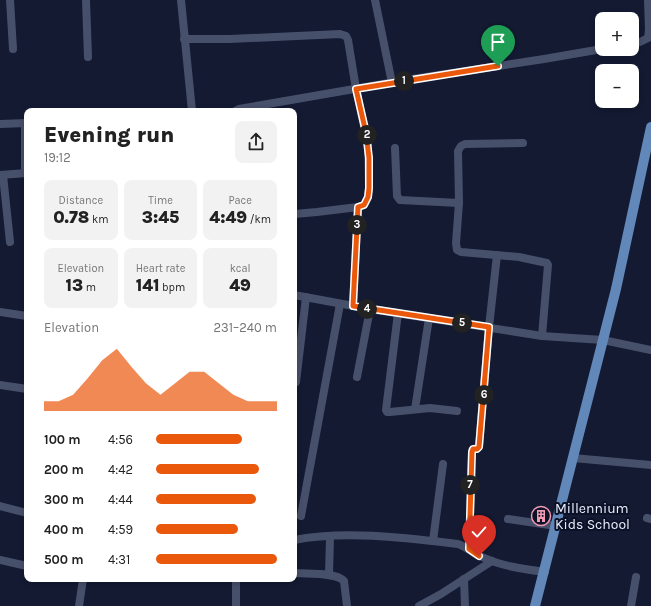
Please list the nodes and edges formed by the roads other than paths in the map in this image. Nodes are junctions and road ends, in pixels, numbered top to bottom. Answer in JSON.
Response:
{"nodes":[{"id":1,"x":10,"y":0,"type":"edge"},
{"id":2,"x":86,"y":0,"type":"edge"},
{"id":3,"x":181,"y":0,"type":"edge"},
{"id":4,"x":375,"y":0,"type":"edge"},
{"id":5,"x":648,"y":0,"type":"edge"},
{"id":6,"x":184,"y":39,"type":"junction"},
{"id":7,"x":639,"y":42,"type":"edge"},
{"id":8,"x":13,"y":49,"type":"dead end"},
{"id":9,"x":595,"y":50,"type":"edge"},
{"id":10,"x":88,"y":57,"type":"dead end"},
{"id":11,"x":392,"y":83,"type":"junction"},
{"id":12,"x":356,"y":89,"type":"junction"},
{"id":13,"x":192,"y":108,"type":"edge"},
{"id":14,"x":245,"y":108,"type":"edge"},
{"id":15,"x":24,"y":123,"type":"edge"},
{"id":16,"x":0,"y":124,"type":"edge"},
{"id":17,"x":651,"y":127,"type":"edge"},
{"id":18,"x":523,"y":142,"type":"dead end"},
{"id":19,"x":395,"y":148,"type":"dead end"},
{"id":20,"x":24,"y":173,"type":"edge"},
{"id":21,"x":1,"y":175,"type":"edge"},
{"id":22,"x":459,"y":203,"type":"junction"},
{"id":23,"x":358,"y":207,"type":"junction"},
{"id":24,"x":297,"y":214,"type":"edge"},
{"id":25,"x":10,"y":242,"type":"dead end"},
{"id":26,"x":497,"y":255,"type":"junction"},
{"id":27,"x":297,"y":296,"type":"edge"},
{"id":28,"x":306,"y":297,"type":"junction"},
{"id":29,"x":340,"y":304,"type":"junction"},
{"id":30,"x":353,"y":306,"type":"junction"},
{"id":31,"x":370,"y":309,"type":"junction"},
{"id":32,"x":0,"y":312,"type":"edge"},
{"id":33,"x":398,"y":314,"type":"junction"},
{"id":34,"x":24,"y":316,"type":"edge"},
{"id":35,"x":429,"y":318,"type":"junction"},
{"id":36,"x":489,"y":327,"type":"junction"},
{"id":37,"x":542,"y":336,"type":"junction"},
{"id":38,"x":603,"y":340,"type":"junction"},
{"id":39,"x":651,"y":350,"type":"edge"},
{"id":40,"x":297,"y":374,"type":"edge"},
{"id":41,"x":357,"y":377,"type":"dead end"},
{"id":42,"x":0,"y":385,"type":"edge"},
{"id":43,"x":24,"y":389,"type":"edge"},
{"id":44,"x":416,"y":409,"type":"junction"},
{"id":45,"x":457,"y":410,"type":"dead end"},
{"id":46,"x":573,"y":458,"type":"junction"},
{"id":47,"x":443,"y":464,"type":"dead end"},
{"id":48,"x":651,"y":465,"type":"edge"},
{"id":49,"x":0,"y":506,"type":"edge"},
{"id":50,"x":24,"y":512,"type":"edge"},
{"id":51,"x":301,"y":516,"type":"dead end"},
{"id":52,"x":508,"y":519,"type":"dead end"},
{"id":53,"x":556,"y":526,"type":"junction"},
{"id":54,"x":330,"y":537,"type":"junction"},
{"id":55,"x":297,"y":540,"type":"edge"},
{"id":56,"x":433,"y":541,"type":"junction"},
{"id":57,"x":469,"y":549,"type":"junction"},
{"id":58,"x":0,"y":560,"type":"edge"},
{"id":59,"x":492,"y":561,"type":"junction"},
{"id":60,"x":24,"y":565,"type":"edge"},
{"id":61,"x":545,"y":572,"type":"junction"},
{"id":62,"x":297,"y":574,"type":"edge"},
{"id":63,"x":328,"y":575,"type":"junction"},
{"id":64,"x":636,"y":577,"type":"dead end"},
{"id":65,"x":464,"y":579,"type":"junction"},
{"id":66,"x":82,"y":582,"type":"edge"},
{"id":67,"x":236,"y":582,"type":"edge"},
{"id":68,"x":79,"y":606,"type":"edge"},
{"id":69,"x":236,"y":606,"type":"edge"},
{"id":70,"x":347,"y":606,"type":"edge"},
{"id":71,"x":420,"y":606,"type":"edge"},
{"id":72,"x":465,"y":606,"type":"edge"},
{"id":73,"x":535,"y":606,"type":"edge"},
{"id":74,"x":631,"y":606,"type":"edge"}],
"edges":[{"from":1,"to":8,"type":"street"},
{"from":2,"to":10,"type":"street"},
{"from":3,"to":6,"type":"street"},
{"from":4,"to":11,"type":"street"},
{"from":5,"to":7,"type":"street"},
{"from":6,"to":12,"type":"street"},
{"from":6,"to":13,"type":"street"},
{"from":9,"to":11,"type":"street"},
{"from":11,"to":12,"type":"street"},
{"from":12,"to":14,"type":"street"},
{"from":12,"to":23,"type":"street"},
{"from":15,"to":16,"type":"street"},
{"from":17,"to":38,"type":"main road"},
{"from":18,"to":22,"type":"street"},
{"from":19,"to":22,"type":"street"},
{"from":20,"to":21,"type":"street"},
{"from":21,"to":25,"type":"street"},
{"from":22,"to":26,"type":"street"},
{"from":23,"to":24,"type":"street"},
{"from":23,"to":30,"type":"street"},
{"from":26,"to":36,"type":"street"},
{"from":26,"to":37,"type":"street"},
{"from":27,"to":28,"type":"street"},
{"from":28,"to":29,"type":"street"},
{"from":28,"to":40,"type":"street"},
{"from":29,"to":30,"type":"street"},
{"from":29,"to":51,"type":"street"},
{"from":30,"to":31,"type":"street"},
{"from":31,"to":33,"type":"street"},
{"from":31,"to":41,"type":"street"},
{"from":32,"to":34,"type":"street"},
{"from":33,"to":35,"type":"street"},
{"from":33,"to":44,"type":"street"},
{"from":35,"to":36,"type":"street"},
{"from":35,"to":44,"type":"street"},
{"from":36,"to":37,"type":"street"},
{"from":36,"to":57,"type":"street"},
{"from":37,"to":38,"type":"street"},
{"from":38,"to":39,"type":"street"},
{"from":38,"to":46,"type":"main road"},
{"from":42,"to":43,"type":"street"},
{"from":44,"to":45,"type":"street"},
{"from":46,"to":48,"type":"street"},
{"from":46,"to":53,"type":"main road"},
{"from":47,"to":56,"type":"street"},
{"from":49,"to":50,"type":"street"},
{"from":52,"to":53,"type":"street"},
{"from":53,"to":61,"type":"main road"},
{"from":54,"to":55,"type":"street"},
{"from":54,"to":56,"type":"street"},
{"from":54,"to":63,"type":"street"},
{"from":56,"to":57,"type":"street"},
{"from":57,"to":59,"type":"street"},
{"from":58,"to":60,"type":"street"},
{"from":59,"to":61,"type":"street"},
{"from":59,"to":65,"type":"street"},
{"from":61,"to":73,"type":"main road"},
{"from":62,"to":63,"type":"street"},
{"from":63,"to":70,"type":"street"},
{"from":64,"to":74,"type":"street"},
{"from":65,"to":71,"type":"street"},
{"from":65,"to":72,"type":"street"},
{"from":66,"to":68,"type":"street"},
{"from":67,"to":69,"type":"street"}]}
